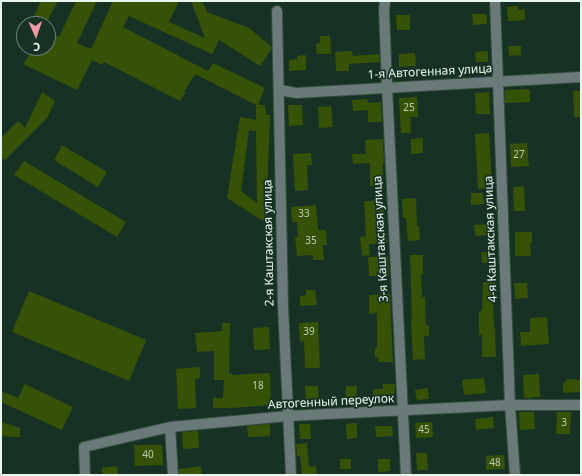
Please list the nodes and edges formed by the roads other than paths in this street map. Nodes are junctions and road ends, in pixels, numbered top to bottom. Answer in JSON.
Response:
{"nodes":[{"id":1,"x":385,"y":1,"type":"edge"},
{"id":2,"x":495,"y":1,"type":"edge"},
{"id":3,"x":277,"y":11,"type":"dead end"},
{"id":4,"x":581,"y":77,"type":"edge"},
{"id":5,"x":498,"y":82,"type":"junction"},
{"id":6,"x":387,"y":87,"type":"junction"},
{"id":7,"x":280,"y":90,"type":"junction"},
{"id":8,"x":510,"y":405,"type":"junction"},
{"id":9,"x":581,"y":406,"type":"edge"},
{"id":10,"x":403,"y":411,"type":"junction"},
{"id":11,"x":288,"y":416,"type":"junction"},
{"id":12,"x":170,"y":427,"type":"junction"},
{"id":13,"x":85,"y":475,"type":"edge"},
{"id":14,"x":173,"y":475,"type":"edge"},
{"id":15,"x":291,"y":475,"type":"edge"},
{"id":16,"x":406,"y":475,"type":"edge"},
{"id":17,"x":515,"y":475,"type":"edge"}],
"edges":[{"from":1,"to":6,"type":"street","name":"3-я Каштакская улица"},
{"from":2,"to":5,"type":"street","name":"4-я Каштакская улица"},
{"from":3,"to":7,"type":"street","name":"2-я Каштакская улица"},
{"from":4,"to":5,"type":"street","name":"1-я Автогенная улица"},
{"from":5,"to":6,"type":"street","name":"1-я Автогенная улица"},
{"from":5,"to":8,"type":"street","name":"4-я Каштакская улица"},
{"from":6,"to":7,"type":"street","name":"1-я Автогенная улица"},
{"from":6,"to":10,"type":"street","name":"3-я Каштакская улица"},
{"from":7,"to":11,"type":"street","name":"2-я Каштакская улица"},
{"from":8,"to":9,"type":"street","name":"Автогенный переулок"},
{"from":8,"to":10,"type":"street","name":"Автогенный переулок"},
{"from":8,"to":17,"type":"street","name":"4-я Каштакская улица"},
{"from":10,"to":11,"type":"street","name":"Автогенный переулок"},
{"from":10,"to":16,"type":"street","name":"3-я Каштакская улица"},
{"from":11,"to":12,"type":"street","name":"Автогенный переулок"},
{"from":11,"to":15,"type":"street","name":"2-я Каштакская улица"},
{"from":12,"to":13,"type":"street","name":"Автогенный переулок"},
{"from":12,"to":14,"type":"street"}]}
